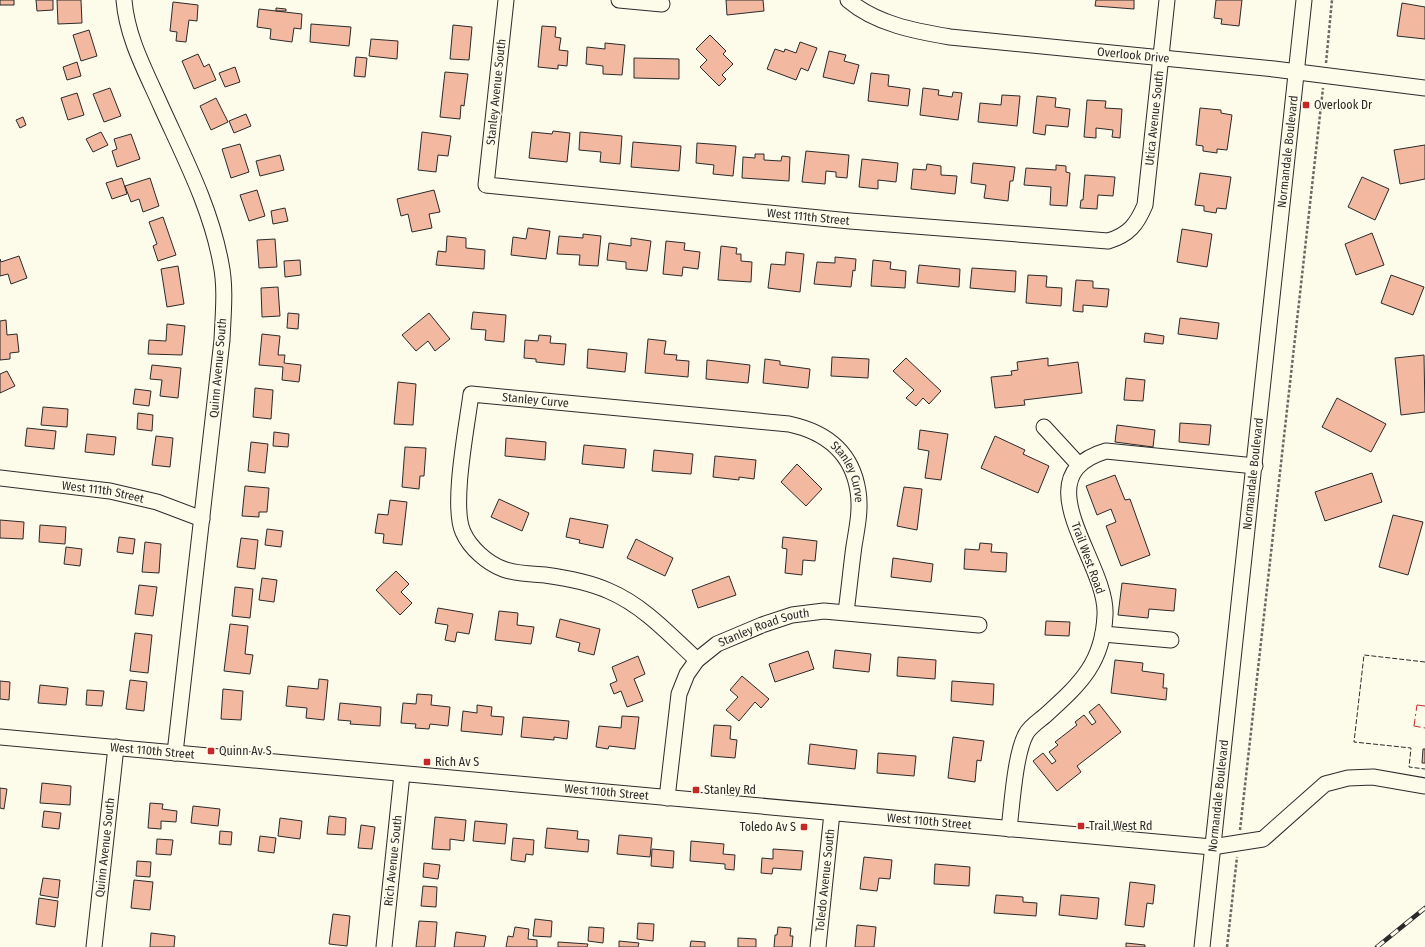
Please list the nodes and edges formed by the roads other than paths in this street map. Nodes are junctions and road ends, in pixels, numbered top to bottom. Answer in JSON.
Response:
{"nodes":[{"id":1,"x":124,"y":0,"type":"edge"},
{"id":2,"x":506,"y":0,"type":"edge"},
{"id":3,"x":619,"y":0,"type":"edge"},
{"id":4,"x":848,"y":0,"type":"edge"},
{"id":5,"x":1167,"y":0,"type":"edge"},
{"id":6,"x":1304,"y":0,"type":"edge"},
{"id":7,"x":662,"y":4,"type":"dead end"},
{"id":8,"x":1161,"y":57,"type":"junction"},
{"id":9,"x":1296,"y":72,"type":"junction"},
{"id":10,"x":1425,"y":88,"type":"edge"},
{"id":11,"x":486,"y":185,"type":"joint"},
{"id":12,"x":1129,"y":232,"type":"joint"},
{"id":13,"x":1044,"y":426,"type":"dead end"},
{"id":14,"x":1079,"y":465,"type":"junction"},
{"id":15,"x":1255,"y":466,"type":"junction"},
{"id":16,"x":0,"y":478,"type":"edge"},
{"id":17,"x":202,"y":519,"type":"junction"},
{"id":18,"x":846,"y":612,"type":"junction"},
{"id":19,"x":979,"y":625,"type":"dead end"},
{"id":20,"x":1103,"y":634,"type":"junction"},
{"id":21,"x":1171,"y":640,"type":"dead end"},
{"id":22,"x":697,"y":660,"type":"junction"},
{"id":23,"x":0,"y":737,"type":"edge"},
{"id":24,"x":116,"y":747,"type":"junction"},
{"id":25,"x":175,"y":753,"type":"junction"},
{"id":26,"x":402,"y":774,"type":"junction"},
{"id":27,"x":1425,"y":786,"type":"edge"},
{"id":28,"x":667,"y":798,"type":"junction"},
{"id":29,"x":832,"y":813,"type":"junction"},
{"id":30,"x":1009,"y":829,"type":"junction"},
{"id":31,"x":1212,"y":847,"type":"junction"},
{"id":32,"x":94,"y":947,"type":"edge"},
{"id":33,"x":384,"y":947,"type":"edge"},
{"id":34,"x":818,"y":947,"type":"edge"},
{"id":35,"x":1202,"y":947,"type":"edge"}],
"edges":[{"from":1,"to":17,"type":"street","name":"Quinn Avenue South"},
{"from":2,"to":11,"type":"street","name":"Stanley Avenue South"},
{"from":3,"to":7,"type":"street"},
{"from":4,"to":8,"type":"street","name":"Overlook Drive"},
{"from":5,"to":8,"type":"street","name":"Utica Avenue South"},
{"from":6,"to":9,"type":"street","name":"Normandale Boulevard"},
{"from":8,"to":9,"type":"street","name":"Overlook Drive"},
{"from":8,"to":12,"type":"street","name":"Utica Avenue South"},
{"from":9,"to":10,"type":"street","name":"Overlook Drive"},
{"from":9,"to":15,"type":"street","name":"Normandale Boulevard"},
{"from":11,"to":12,"type":"street","name":"West 111th Street"},
{"from":13,"to":14,"type":"street"},
{"from":14,"to":15,"type":"street","name":"Trail West Road"},
{"from":14,"to":20,"type":"street","name":"Trail West Road"},
{"from":15,"to":31,"type":"street","name":"Normandale Boulevard"},
{"from":16,"to":17,"type":"street","name":"West 111th Street"},
{"from":17,"to":25,"type":"street","name":"Quinn Avenue South"},
{"from":18,"to":19,"type":"street","name":"Stanley Road South"},
{"from":18,"to":22,"type":"street","name":"Stanley Road South"},
{"from":18,"to":22,"type":"street","name":"Stanley Curve"},
{"from":20,"to":21,"type":"street"},
{"from":20,"to":30,"type":"street","name":"Trail West Road"},
{"from":22,"to":28,"type":"street","name":"Stanley Road South"},
{"from":23,"to":24,"type":"street","name":"West 110th Street"},
{"from":24,"to":25,"type":"street","name":"West 110th Street"},
{"from":24,"to":32,"type":"street","name":"Quinn Avenue South"},
{"from":25,"to":26,"type":"street","name":"West 110th Street"},
{"from":26,"to":28,"type":"street","name":"West 110th Street"},
{"from":26,"to":33,"type":"street","name":"Rich Avenue South"},
{"from":27,"to":31,"type":"street","name":"West 110th Street"},
{"from":28,"to":29,"type":"street","name":"West 110th Street"},
{"from":29,"to":30,"type":"street","name":"West 110th Street"},
{"from":29,"to":34,"type":"street","name":"Toledo Avenue South"},
{"from":30,"to":31,"type":"street","name":"West 110th Street"},
{"from":31,"to":35,"type":"street","name":"Normandale Boulevard"}]}
